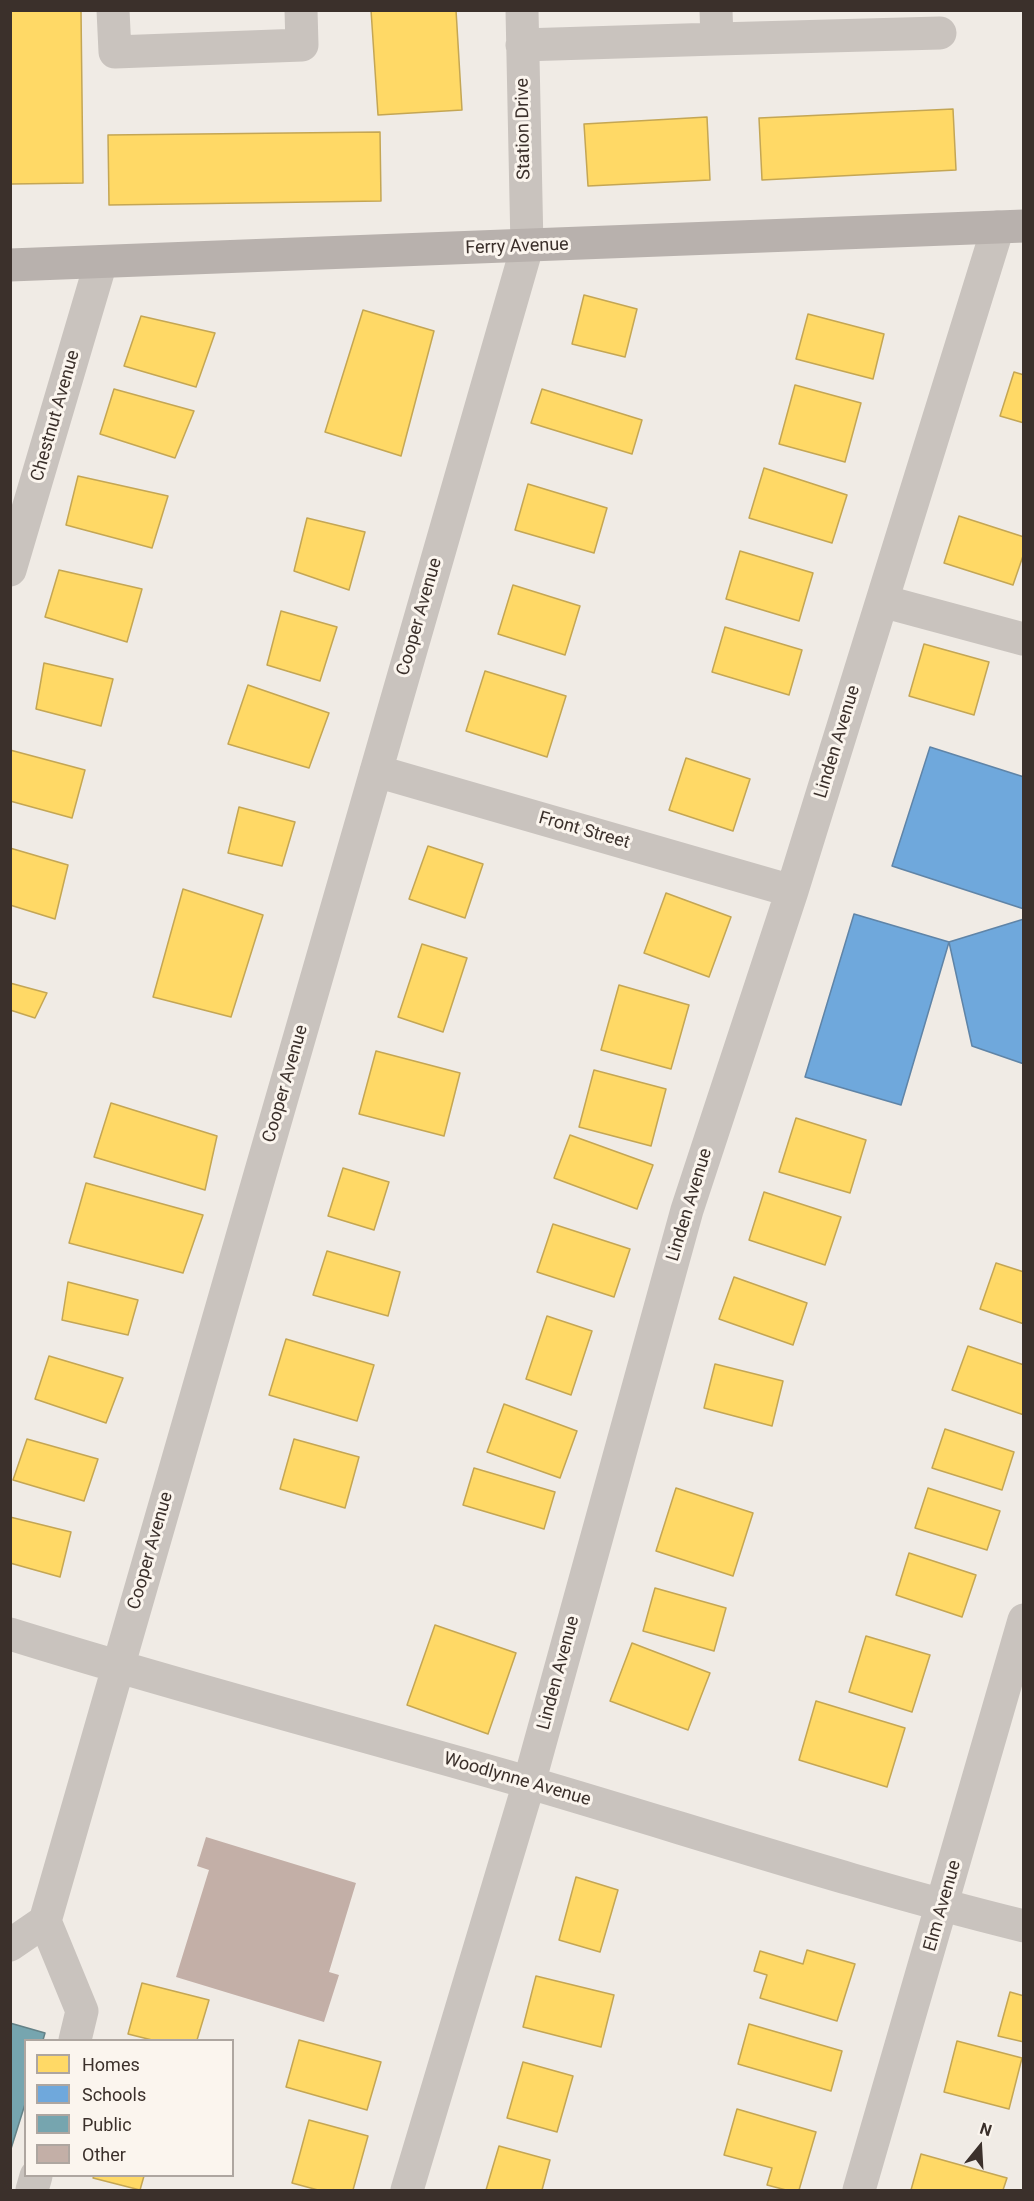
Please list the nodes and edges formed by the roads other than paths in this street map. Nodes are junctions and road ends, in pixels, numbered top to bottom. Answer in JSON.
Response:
{"nodes":[{"id":1,"x":113,"y":10,"type":"edge"},
{"id":2,"x":301,"y":10,"type":"edge"},
{"id":3,"x":522,"y":10,"type":"edge"},
{"id":4,"x":716,"y":25,"type":"edge"},
{"id":5,"x":940,"y":33,"type":"dead end"},
{"id":6,"x":522,"y":45,"type":"junction"},
{"id":7,"x":1011,"y":227,"type":"edge"},
{"id":8,"x":526,"y":246,"type":"junction"},
{"id":9,"x":101,"y":262,"type":"junction"},
{"id":10,"x":10,"y":265,"type":"edge"},
{"id":11,"x":10,"y":570,"type":"edge"},
{"id":12,"x":882,"y":601,"type":"junction"},
{"id":13,"x":1023,"y":639,"type":"edge"},
{"id":14,"x":376,"y":771,"type":"junction"},
{"id":15,"x":792,"y":891,"type":"junction"},
{"id":16,"x":1023,"y":1620,"type":"edge"},
{"id":17,"x":10,"y":1634,"type":"edge"},
{"id":18,"x":118,"y":1667,"type":"junction"},
{"id":19,"x":529,"y":1783,"type":"junction"},
{"id":20,"x":943,"y":1906,"type":"junction"},
{"id":21,"x":45,"y":1921,"type":"junction"},
{"id":22,"x":1023,"y":1926,"type":"edge"},
{"id":23,"x":10,"y":1945,"type":"edge"},
{"id":24,"x":75,"y":2039,"type":"edge"},
{"id":25,"x":407,"y":2190,"type":"edge"},
{"id":26,"x":860,"y":2190,"type":"edge"}],
"edges":[{"from":1,"to":2,"type":"street"},
{"from":3,"to":6,"type":"street","name":"Station Drive"},
{"from":4,"to":5,"type":"street"},
{"from":4,"to":6,"type":"street"},
{"from":6,"to":8,"type":"street","name":"Station Drive"},
{"from":7,"to":8,"type":"main road","name":"Ferry Avenue"},
{"from":7,"to":12,"type":"street","name":"Linden Avenue"},
{"from":8,"to":9,"type":"main road","name":"Ferry Avenue"},
{"from":8,"to":14,"type":"street","name":"Cooper Avenue"},
{"from":9,"to":10,"type":"main road","name":"Ferry Avenue"},
{"from":9,"to":11,"type":"street","name":"Chestnut Avenue"},
{"from":12,"to":13,"type":"street"},
{"from":12,"to":15,"type":"street","name":"Linden Avenue"},
{"from":14,"to":15,"type":"street","name":"Front Street"},
{"from":14,"to":18,"type":"street","name":"Cooper Avenue"},
{"from":15,"to":19,"type":"street","name":"Linden Avenue"},
{"from":16,"to":20,"type":"street","name":"Elm Avenue"},
{"from":17,"to":18,"type":"street","name":"Woodlynne Avenue"},
{"from":18,"to":19,"type":"street","name":"Woodlynne Avenue"},
{"from":18,"to":21,"type":"street","name":"Cooper Avenue"},
{"from":19,"to":20,"type":"street","name":"Woodlynne Avenue"},
{"from":19,"to":25,"type":"street","name":"Linden Avenue"},
{"from":20,"to":22,"type":"street","name":"Woodlynne Avenue"},
{"from":20,"to":26,"type":"street","name":"Elm Avenue"},
{"from":21,"to":23,"type":"street"},
{"from":21,"to":24,"type":"street"}]}
